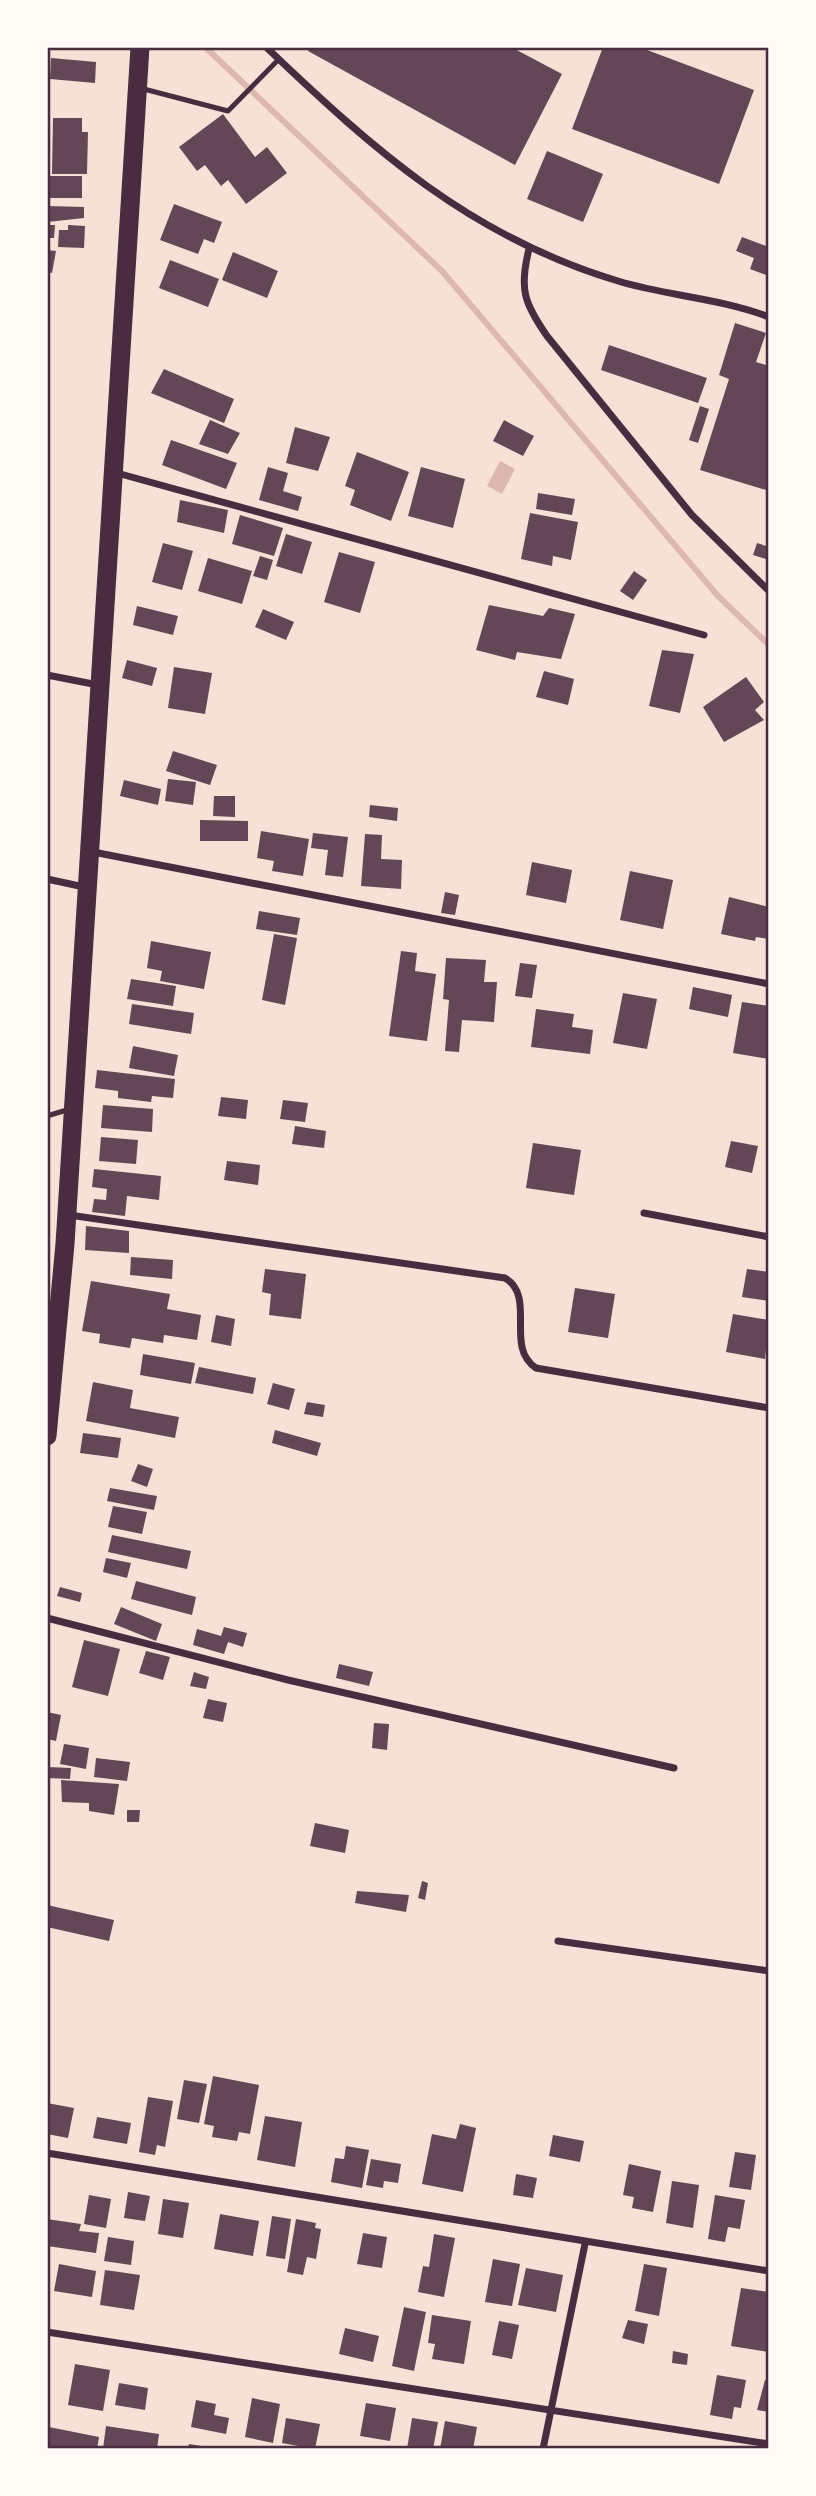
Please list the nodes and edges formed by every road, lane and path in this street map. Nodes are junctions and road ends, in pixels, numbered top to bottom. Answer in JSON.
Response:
{"nodes":[{"id":1,"x":140,"y":47,"type":"edge"},
{"id":2,"x":270,"y":49,"type":"edge"},
{"id":3,"x":279,"y":60,"type":"junction"},
{"id":4,"x":137,"y":88,"type":"junction"},
{"id":5,"x":529,"y":248,"type":"junction"},
{"id":6,"x":769,"y":317,"type":"edge"},
{"id":7,"x":113,"y":472,"type":"junction"},
{"id":8,"x":769,"y":591,"type":"edge"},
{"id":9,"x":704,"y":635,"type":"dead end"},
{"id":10,"x":47,"y":675,"type":"edge"},
{"id":11,"x":99,"y":685,"type":"junction"},
{"id":12,"x":90,"y":852,"type":"junction"},
{"id":13,"x":47,"y":879,"type":"edge"},
{"id":14,"x":87,"y":888,"type":"junction"},
{"id":15,"x":769,"y":984,"type":"edge"},
{"id":16,"x":73,"y":1108,"type":"junction"},
{"id":17,"x":47,"y":1116,"type":"edge"},
{"id":18,"x":644,"y":1213,"type":"dead end"},
{"id":19,"x":66,"y":1214,"type":"junction"},
{"id":20,"x":769,"y":1237,"type":"edge"},
{"id":21,"x":54,"y":1291,"type":"edge"},
{"id":22,"x":50,"y":1380,"type":"edge"},
{"id":23,"x":769,"y":1408,"type":"edge"},
{"id":24,"x":47,"y":1436,"type":"edge"},
{"id":25,"x":47,"y":1618,"type":"edge"},
{"id":26,"x":674,"y":1768,"type":"dead end"},
{"id":27,"x":558,"y":1941,"type":"dead end"},
{"id":28,"x":769,"y":1971,"type":"edge"},
{"id":29,"x":47,"y":2153,"type":"edge"},
{"id":30,"x":584,"y":2244,"type":"junction"},
{"id":31,"x":769,"y":2272,"type":"edge"},
{"id":32,"x":47,"y":2332,"type":"edge"},
{"id":33,"x":551,"y":2409,"type":"junction"},
{"id":34,"x":769,"y":2444,"type":"edge"},
{"id":35,"x":543,"y":2449,"type":"edge"}],
"edges":[{"from":1,"to":4,"type":"highway"},
{"from":2,"to":3,"type":"street"},
{"from":3,"to":4,"type":"lane"},
{"from":3,"to":5,"type":"street"},
{"from":4,"to":7,"type":"highway"},
{"from":5,"to":6,"type":"street"},
{"from":5,"to":8,"type":"street"},
{"from":7,"to":9,"type":"street"},
{"from":7,"to":11,"type":"highway"},
{"from":10,"to":11,"type":"street"},
{"from":11,"to":12,"type":"highway"},
{"from":12,"to":14,"type":"highway"},
{"from":12,"to":15,"type":"street"},
{"from":13,"to":14,"type":"street"},
{"from":14,"to":16,"type":"highway"},
{"from":16,"to":17,"type":"lane"},
{"from":16,"to":19,"type":"highway"},
{"from":18,"to":20,"type":"street"},
{"from":19,"to":21,"type":"highway"},
{"from":19,"to":23,"type":"street"},
{"from":21,"to":22,"type":"highway"},
{"from":22,"to":24,"type":"highway"},
{"from":25,"to":26,"type":"street"},
{"from":27,"to":28,"type":"street"},
{"from":29,"to":30,"type":"street"},
{"from":30,"to":31,"type":"street"},
{"from":30,"to":33,"type":"street"},
{"from":32,"to":33,"type":"street"},
{"from":33,"to":34,"type":"street"},
{"from":33,"to":35,"type":"street"}]}
